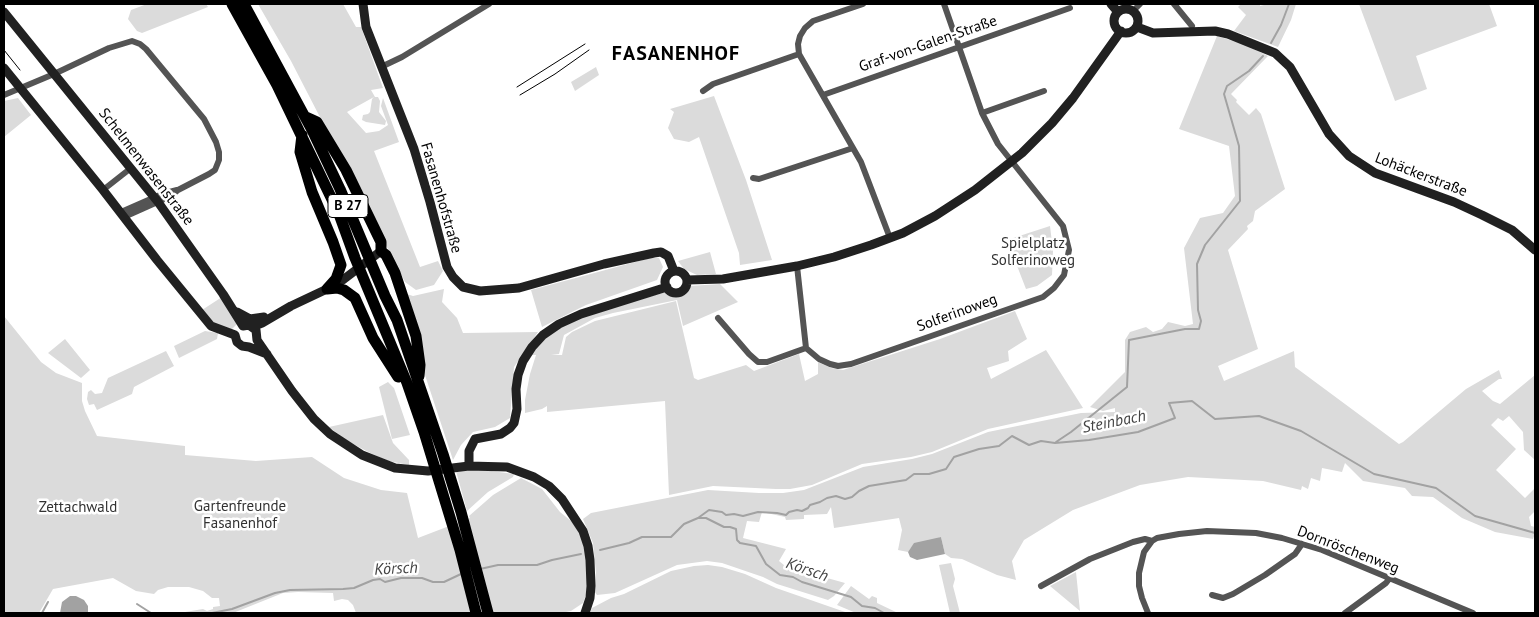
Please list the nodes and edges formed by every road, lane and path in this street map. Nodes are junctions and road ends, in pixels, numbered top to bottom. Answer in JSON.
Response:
{"nodes":[{"id":1,"x":232,"y":4,"type":"edge"},
{"id":2,"x":244,"y":4,"type":"edge"},
{"id":3,"x":363,"y":4,"type":"edge"},
{"id":4,"x":489,"y":4,"type":"edge"},
{"id":5,"x":863,"y":4,"type":"edge"},
{"id":6,"x":944,"y":4,"type":"edge"},
{"id":7,"x":1111,"y":4,"type":"edge"},
{"id":8,"x":1140,"y":4,"type":"edge"},
{"id":9,"x":1174,"y":4,"type":"edge"},
{"id":10,"x":1070,"y":8,"type":"dead end"},
{"id":11,"x":1133,"y":11,"type":"junction"},
{"id":12,"x":4,"y":12,"type":"edge"},
{"id":13,"x":1118,"y":12,"type":"junction"},
{"id":14,"x":1192,"y":26,"type":"dead end"},
{"id":15,"x":1137,"y":27,"type":"junction"},
{"id":16,"x":1121,"y":31,"type":"junction"},
{"id":17,"x":959,"y":46,"type":"junction"},
{"id":18,"x":798,"y":54,"type":"junction"},
{"id":19,"x":381,"y":67,"type":"junction"},
{"id":20,"x":4,"y":68,"type":"edge"},
{"id":21,"x":54,"y":74,"type":"junction"},
{"id":22,"x":20,"y":88,"type":"junction"},
{"id":23,"x":704,"y":91,"type":"dead end"},
{"id":24,"x":1044,"y":91,"type":"dead end"},
{"id":25,"x":4,"y":95,"type":"edge"},
{"id":26,"x":823,"y":95,"type":"junction"},
{"id":27,"x":982,"y":114,"type":"junction"},
{"id":28,"x":306,"y":118,"type":"junction"},
{"id":29,"x":302,"y":134,"type":"junction"},
{"id":30,"x":853,"y":148,"type":"junction"},
{"id":31,"x":1012,"y":162,"type":"junction"},
{"id":32,"x":132,"y":168,"type":"junction"},
{"id":33,"x":754,"y":178,"type":"dead end"},
{"id":34,"x":104,"y":190,"type":"junction"},
{"id":35,"x":156,"y":200,"type":"junction"},
{"id":36,"x":123,"y":214,"type":"junction"},
{"id":37,"x":890,"y":238,"type":"junction"},
{"id":38,"x":1535,"y":250,"type":"edge"},
{"id":39,"x":382,"y":251,"type":"junction"},
{"id":40,"x":797,"y":266,"type":"junction"},
{"id":41,"x":674,"y":271,"type":"junction"},
{"id":42,"x":687,"y":280,"type":"junction"},
{"id":43,"x":667,"y":287,"type":"junction"},
{"id":44,"x":327,"y":289,"type":"junction"},
{"id":45,"x":302,"y":301,"type":"junction"},
{"id":46,"x":235,"y":311,"type":"junction"},
{"id":47,"x":274,"y":315,"type":"junction"},
{"id":48,"x":718,"y":318,"type":"dead end"},
{"id":49,"x":255,"y":333,"type":"junction"},
{"id":50,"x":249,"y":347,"type":"junction"},
{"id":51,"x":806,"y":348,"type":"junction"},
{"id":52,"x":267,"y":354,"type":"junction"},
{"id":53,"x":412,"y":382,"type":"junction"},
{"id":54,"x":438,"y":456,"type":"junction"},
{"id":55,"x":469,"y":466,"type":"junction"},
{"id":56,"x":1152,"y":541,"type":"junction"},
{"id":57,"x":1302,"y":544,"type":"junction"},
{"id":58,"x":1389,"y":579,"type":"junction"},
{"id":59,"x":1040,"y":586,"type":"dead end"},
{"id":60,"x":1212,"y":596,"type":"dead end"},
{"id":61,"x":1464,"y":612,"type":"edge"},
{"id":62,"x":476,"y":613,"type":"edge"},
{"id":63,"x":488,"y":613,"type":"edge"},
{"id":64,"x":585,"y":613,"type":"edge"},
{"id":65,"x":1148,"y":613,"type":"edge"},
{"id":66,"x":1345,"y":613,"type":"edge"},
{"id":67,"x":1473,"y":613,"type":"edge"}],
"edges":[{"from":1,"to":29,"type":"highway","number":"B 27"},
{"from":2,"to":28,"type":"highway","number":"B 27"},
{"from":3,"to":19,"type":"street","name":"Fasanenhofstraße"},
{"from":4,"to":19,"type":"street"},
{"from":5,"to":18,"type":"street"},
{"from":6,"to":17,"type":"street","name":"Solferinoweg"},
{"from":7,"to":13,"type":"street"},
{"from":8,"to":11,"type":"street"},
{"from":9,"to":14,"type":"street"},
{"from":10,"to":17,"type":"street","name":"Graf-von-Galen-Straße"},
{"from":11,"to":13,"type":"street"},
{"from":11,"to":15,"type":"street"},
{"from":12,"to":21,"type":"street","name":"Schelmenwasenstraße"},
{"from":13,"to":16,"type":"street"},
{"from":15,"to":16,"type":"street"},
{"from":15,"to":38,"type":"street","name":"Lohäckerstraße"},
{"from":16,"to":31,"type":"street"},
{"from":17,"to":26,"type":"street","name":"Graf-von-Galen-Straße"},
{"from":17,"to":27,"type":"street","name":"Solferinoweg"},
{"from":18,"to":23,"type":"street"},
{"from":18,"to":26,"type":"street"},
{"from":19,"to":41,"type":"street","name":"Fasanenhofstraße"},
{"from":20,"to":22,"type":"street"},
{"from":21,"to":22,"type":"street"},
{"from":21,"to":32,"type":"street","name":"Schelmenwasenstraße"},
{"from":21,"to":35,"type":"street"},
{"from":22,"to":25,"type":"street"},
{"from":22,"to":34,"type":"street"},
{"from":24,"to":27,"type":"street"},
{"from":26,"to":30,"type":"street"},
{"from":27,"to":31,"type":"street","name":"Solferinoweg"},
{"from":28,"to":39,"type":"highway"},
{"from":28,"to":53,"type":"highway","number":"B 27"},
{"from":29,"to":44,"type":"highway","number":"B 27"},
{"from":29,"to":53,"type":"highway","number":"B 27"},
{"from":30,"to":33,"type":"street"},
{"from":30,"to":37,"type":"street"},
{"from":31,"to":37,"type":"street"},
{"from":31,"to":51,"type":"street","name":"Solferinoweg"},
{"from":32,"to":34,"type":"street"},
{"from":32,"to":35,"type":"street","name":"Schelmenwasenstraße"},
{"from":34,"to":36,"type":"street"},
{"from":35,"to":36,"type":"street"},
{"from":35,"to":46,"type":"street","name":"Schelmenwasenstraße"},
{"from":36,"to":50,"type":"street"},
{"from":37,"to":40,"type":"street"},
{"from":39,"to":44,"type":"street"},
{"from":39,"to":53,"type":"highway"},
{"from":40,"to":42,"type":"street"},
{"from":40,"to":51,"type":"street"},
{"from":41,"to":42,"type":"street"},
{"from":41,"to":43,"type":"street"},
{"from":42,"to":43,"type":"street"},
{"from":43,"to":55,"type":"street"},
{"from":44,"to":45,"type":"street"},
{"from":44,"to":53,"type":"highway","number":"B 27"},
{"from":45,"to":47,"type":"street"},
{"from":45,"to":49,"type":"street"},
{"from":46,"to":47,"type":"street"},
{"from":46,"to":49,"type":"street","name":"Schelmenwasenstraße"},
{"from":47,"to":49,"type":"street"},
{"from":48,"to":51,"type":"street"},
{"from":49,"to":50,"type":"street"},
{"from":49,"to":52,"type":"street","name":"Schelmenwasenstraße"},
{"from":50,"to":52,"type":"street"},
{"from":52,"to":55,"type":"street","name":"Schelmenwasenstraße"},
{"from":53,"to":54,"type":"highway","number":"B 27"},
{"from":54,"to":62,"type":"highway","number":"B 27"},
{"from":54,"to":63,"type":"highway","number":"B 27"},
{"from":55,"to":64,"type":"street","name":"Schelmenwasenstraße"},
{"from":56,"to":57,"type":"street","name":"Dornröschenweg"},
{"from":56,"to":59,"type":"street","name":"Dornröschenweg"},
{"from":56,"to":65,"type":"street"},
{"from":57,"to":58,"type":"street","name":"Dornröschenweg"},
{"from":57,"to":60,"type":"street"},
{"from":58,"to":61,"type":"street","name":"Dornröschenweg"},
{"from":58,"to":66,"type":"street"},
{"from":61,"to":67,"type":"street","name":"Dornröschenweg"}]}
